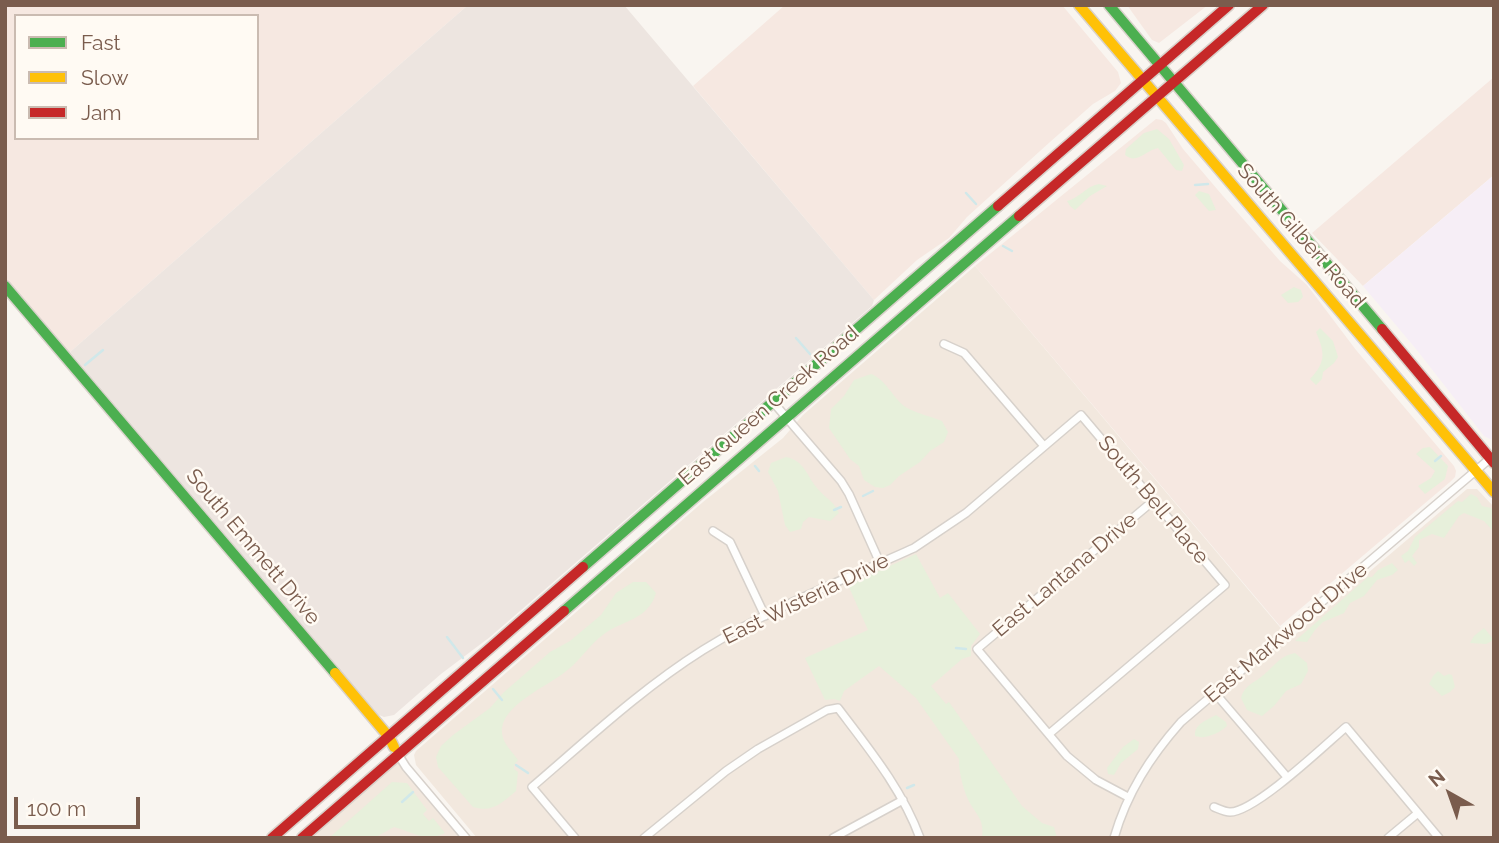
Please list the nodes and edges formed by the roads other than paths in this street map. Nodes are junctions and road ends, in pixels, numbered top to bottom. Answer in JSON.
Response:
{"nodes":[{"id":1,"x":1079,"y":5,"type":"edge"},
{"id":2,"x":1109,"y":5,"type":"edge"},
{"id":3,"x":1229,"y":5,"type":"edge"},
{"id":4,"x":1264,"y":5,"type":"edge"},
{"id":5,"x":1160,"y":64,"type":"junction"},
{"id":6,"x":1142,"y":80,"type":"junction"},
{"id":7,"x":1175,"y":82,"type":"junction"},
{"id":8,"x":1157,"y":98,"type":"junction"},
{"id":9,"x":967,"y":234,"type":"junction"},
{"id":10,"x":979,"y":249,"type":"junction"},
{"id":11,"x":5,"y":286,"type":"edge"},
{"id":12,"x":944,"y":344,"type":"dead end"},
{"id":13,"x":773,"y":402,"type":"junction"},
{"id":14,"x":1081,"y":415,"type":"joint"},
{"id":15,"x":786,"y":417,"type":"junction"},
{"id":16,"x":1044,"y":446,"type":"junction"},
{"id":17,"x":1493,"y":459,"type":"edge"},
{"id":18,"x":1476,"y":471,"type":"junction"},
{"id":19,"x":1494,"y":492,"type":"edge"},
{"id":20,"x":1153,"y":501,"type":"junction"},
{"id":21,"x":713,"y":531,"type":"dead end"},
{"id":22,"x":880,"y":563,"type":"junction"},
{"id":23,"x":765,"y":616,"type":"junction"},
{"id":24,"x":1215,"y":693,"type":"junction"},
{"id":25,"x":1049,"y":734,"type":"junction"},
{"id":26,"x":388,"y":737,"type":"junction"},
{"id":27,"x":396,"y":751,"type":"junction"},
{"id":28,"x":1287,"y":777,"type":"junction"},
{"id":29,"x":1128,"y":797,"type":"junction"},
{"id":30,"x":903,"y":800,"type":"junction"},
{"id":31,"x":1214,"y":807,"type":"dead end"},
{"id":32,"x":1418,"y":813,"type":"junction"},
{"id":33,"x":272,"y":838,"type":"edge"},
{"id":34,"x":302,"y":838,"type":"edge"},
{"id":35,"x":466,"y":838,"type":"edge"},
{"id":36,"x":575,"y":838,"type":"edge"},
{"id":37,"x":644,"y":838,"type":"edge"},
{"id":38,"x":833,"y":838,"type":"edge"},
{"id":39,"x":919,"y":838,"type":"edge"},
{"id":40,"x":1114,"y":838,"type":"edge"},
{"id":41,"x":1388,"y":838,"type":"edge"},
{"id":42,"x":1439,"y":838,"type":"edge"}],
"edges":[{"from":1,"to":6,"type":"main road","name":"South Gilbert Road"},
{"from":2,"to":5,"type":"main road","name":"South Gilbert Road"},
{"from":3,"to":5,"type":"main road","name":"East Queen Creek Road"},
{"from":4,"to":7,"type":"main road","name":"East Queen Creek Road"},
{"from":5,"to":6,"type":"main road","name":"East Queen Creek Road"},
{"from":5,"to":7,"type":"main road","name":"South Gilbert Road"},
{"from":6,"to":8,"type":"main road","name":"South Gilbert Road"},
{"from":6,"to":9,"type":"main road","name":"East Queen Creek Road"},
{"from":7,"to":8,"type":"main road","name":"East Queen Creek Road"},
{"from":7,"to":17,"type":"main road","name":"South Gilbert Road"},
{"from":8,"to":10,"type":"main road","name":"East Queen Creek Road"},
{"from":8,"to":18,"type":"main road","name":"South Gilbert Road"},
{"from":9,"to":10,"type":"main road"},
{"from":9,"to":13,"type":"main road","name":"East Queen Creek Road"},
{"from":10,"to":15,"type":"main road","name":"East Queen Creek Road"},
{"from":11,"to":26,"type":"main road","name":"South Emmett Drive"},
{"from":12,"to":16,"type":"street"},
{"from":13,"to":15,"type":"street"},
{"from":13,"to":26,"type":"main road","name":"East Queen Creek Road"},
{"from":14,"to":16,"type":"street","name":"East Wisteria Drive"},
{"from":14,"to":20,"type":"street","name":"South Bell Place"},
{"from":15,"to":22,"type":"street"},
{"from":15,"to":27,"type":"main road","name":"East Queen Creek Road"},
{"from":16,"to":22,"type":"street","name":"East Wisteria Drive"},
{"from":17,"to":18,"type":"street","name":"East Markwood Drive"},
{"from":18,"to":19,"type":"main road","name":"South Gilbert Road"},
{"from":18,"to":24,"type":"street","name":"East Markwood Drive"},
{"from":20,"to":25,"type":"street","name":"South Bell Place"},
{"from":20,"to":25,"type":"street","name":"East Lantana Drive"},
{"from":21,"to":23,"type":"street"},
{"from":22,"to":23,"type":"street","name":"East Wisteria Drive"},
{"from":23,"to":36,"type":"street","name":"East Wisteria Drive"},
{"from":24,"to":28,"type":"street"},
{"from":24,"to":29,"type":"street","name":"East Markwood Drive"},
{"from":25,"to":29,"type":"street"},
{"from":26,"to":27,"type":"main road","name":"South Emmett Drive"},
{"from":26,"to":33,"type":"main road","name":"East Queen Creek Road"},
{"from":27,"to":34,"type":"main road","name":"East Queen Creek Road"},
{"from":27,"to":35,"type":"street","name":"South Emmett Drive"},
{"from":28,"to":31,"type":"street"},
{"from":28,"to":32,"type":"street"},
{"from":29,"to":40,"type":"street","name":"East Markwood Drive"},
{"from":30,"to":37,"type":"street"},
{"from":30,"to":38,"type":"street"},
{"from":30,"to":39,"type":"street"},
{"from":32,"to":41,"type":"street"},
{"from":32,"to":42,"type":"street"}]}
